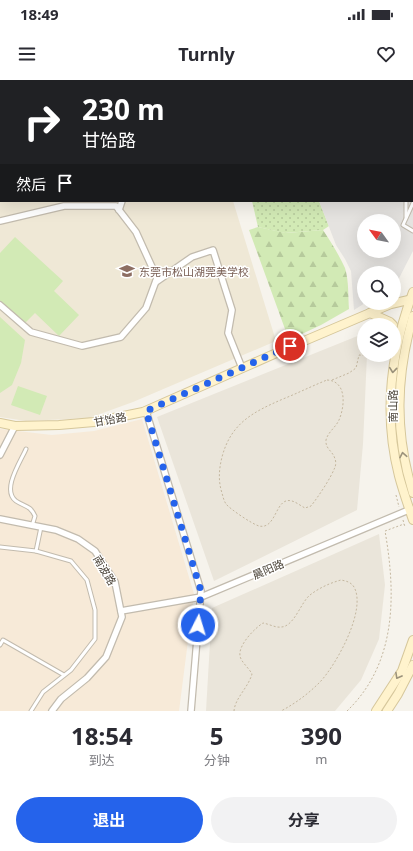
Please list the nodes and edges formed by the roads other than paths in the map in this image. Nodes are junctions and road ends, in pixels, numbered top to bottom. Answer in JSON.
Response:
{"nodes":[{"id":1,"x":122,"y":202,"type":"edge"},
{"id":2,"x":406,"y":202,"type":"edge"},
{"id":3,"x":413,"y":203,"type":"edge"},
{"id":4,"x":119,"y":210,"type":"junction"},
{"id":5,"x":406,"y":219,"type":"junction"},
{"id":6,"x":0,"y":221,"type":"edge"},
{"id":7,"x":413,"y":231,"type":"edge"},
{"id":8,"x":156,"y":282,"type":"junction"},
{"id":9,"x":412,"y":296,"type":"edge"},
{"id":10,"x":0,"y":305,"type":"edge"},
{"id":11,"x":370,"y":313,"type":"junction"},
{"id":12,"x":413,"y":316,"type":"edge"},
{"id":13,"x":381,"y":318,"type":"edge"},
{"id":14,"x":401,"y":331,"type":"edge"},
{"id":15,"x":395,"y":362,"type":"edge"},
{"id":16,"x":242,"y":368,"type":"junction"},
{"id":17,"x":146,"y":411,"type":"junction"},
{"id":18,"x":0,"y":423,"type":"edge"},
{"id":19,"x":15,"y":426,"type":"junction"},
{"id":20,"x":26,"y":449,"type":"dead end"},
{"id":21,"x":0,"y":455,"type":"edge"},
{"id":22,"x":413,"y":493,"type":"edge"},
{"id":23,"x":411,"y":509,"type":"edge"},
{"id":24,"x":0,"y":519,"type":"edge"},
{"id":25,"x":413,"y":520,"type":"edge"},
{"id":26,"x":32,"y":526,"type":"junction"},
{"id":27,"x":41,"y":527,"type":"junction"},
{"id":28,"x":0,"y":547,"type":"edge"},
{"id":29,"x":36,"y":552,"type":"junction"},
{"id":30,"x":201,"y":597,"type":"junction"},
{"id":31,"x":121,"y":612,"type":"junction"},
{"id":32,"x":413,"y":640,"type":"edge"},
{"id":33,"x":0,"y":645,"type":"edge"},
{"id":34,"x":413,"y":665,"type":"edge"},
{"id":35,"x":64,"y":675,"type":"junction"},
{"id":36,"x":31,"y":711,"type":"edge"},
{"id":37,"x":52,"y":711,"type":"edge"},
{"id":38,"x":191,"y":711,"type":"edge"},
{"id":39,"x":376,"y":711,"type":"edge"},
{"id":40,"x":387,"y":711,"type":"edge"}],
"edges":[{"from":1,"to":4,"type":"street"},
{"from":2,"to":5,"type":"lane"},
{"from":3,"to":5,"type":"lane"},
{"from":4,"to":6,"type":"street"},
{"from":4,"to":8,"type":"street"},
{"from":5,"to":7,"type":"lane"},
{"from":8,"to":10,"type":"street"},
{"from":8,"to":16,"type":"street"},
{"from":9,"to":11,"type":"main road","name":"甘饴路"},
{"from":9,"to":14,"type":"main road","name":"南山路"},
{"from":11,"to":13,"type":"main road"},
{"from":11,"to":16,"type":"main road","name":"甘饴路"},
{"from":22,"to":12,"type":"main road","name":"南山路","one_way":true},
{"from":15,"to":23,"type":"main road","name":"南山路","one_way":true},
{"from":16,"to":17,"type":"main road","name":"甘饴路"},
{"from":17,"to":19,"type":"main road","name":"甘饴路"},
{"from":17,"to":30,"type":"street"},
{"from":18,"to":19,"type":"main road","name":"甘饴路"},
{"from":19,"to":21,"type":"street"},
{"from":20,"to":26,"type":"lane"},
{"from":23,"to":25,"type":"main road","name":"南山路"},
{"from":23,"to":30,"type":"street","name":"晨阳路"},
{"from":24,"to":26,"type":"street","name":"南波路"},
{"from":26,"to":27,"type":"street","name":"南波路"},
{"from":27,"to":29,"type":"lane"},
{"from":27,"to":31,"type":"street","name":"南波路"},
{"from":28,"to":29,"type":"lane"},
{"from":29,"to":35,"type":"lane"},
{"from":30,"to":31,"type":"street","name":"晨阳路"},
{"from":30,"to":38,"type":"street"},
{"from":31,"to":37,"type":"street","name":"南波路"},
{"from":32,"to":39,"type":"main road","one_way":true},
{"from":33,"to":35,"type":"lane"},
{"from":34,"to":40,"type":"main road"},
{"from":35,"to":36,"type":"lane"}]}
